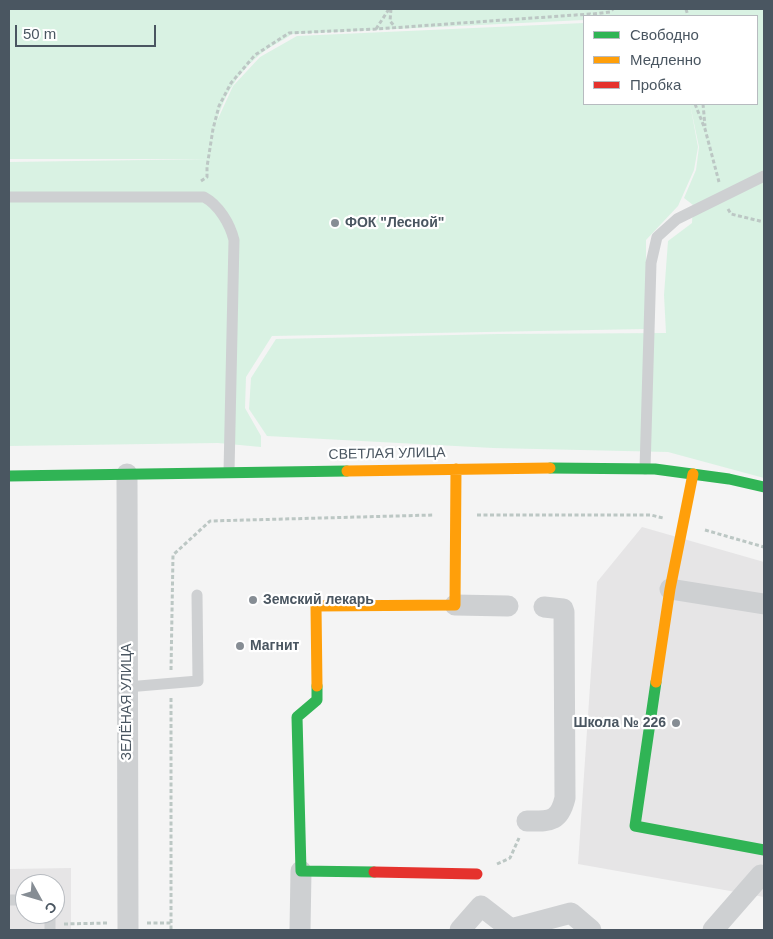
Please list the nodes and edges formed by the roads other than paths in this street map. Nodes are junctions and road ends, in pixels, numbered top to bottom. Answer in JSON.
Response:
{"nodes":[{"id":1,"x":764,"y":176,"type":"edge"},
{"id":2,"x":9,"y":197,"type":"edge"},
{"id":3,"x":456,"y":468,"type":"junction"},
{"id":4,"x":646,"y":469,"type":"junction"},
{"id":5,"x":229,"y":472,"type":"junction"},
{"id":6,"x":127,"y":474,"type":"junction"},
{"id":7,"x":693,"y":474,"type":"junction"},
{"id":8,"x":9,"y":476,"type":"edge"},
{"id":9,"x":764,"y":487,"type":"edge"},
{"id":10,"x":670,"y":588,"type":"junction"},
{"id":11,"x":196,"y":595,"type":"dead end"},
{"id":12,"x":764,"y":604,"type":"edge"},
{"id":13,"x":455,"y":605,"type":"junction"},
{"id":14,"x":508,"y":606,"type":"dead end"},
{"id":15,"x":544,"y":607,"type":"dead end"},
{"id":16,"x":127,"y":687,"type":"junction"},
{"id":17,"x":527,"y":821,"type":"dead end"},
{"id":18,"x":764,"y":850,"type":"edge"},
{"id":19,"x":301,"y":871,"type":"junction"},
{"id":20,"x":476,"y":874,"type":"dead end"},
{"id":21,"x":764,"y":878,"type":"edge"},
{"id":22,"x":128,"y":930,"type":"edge"},
{"id":23,"x":300,"y":930,"type":"edge"},
{"id":24,"x":460,"y":930,"type":"edge"},
{"id":25,"x":512,"y":930,"type":"edge"},
{"id":26,"x":591,"y":930,"type":"edge"},
{"id":27,"x":713,"y":930,"type":"edge"}],
"edges":[{"from":1,"to":4,"type":"lane"},
{"from":2,"to":5,"type":"lane"},
{"from":3,"to":4,"type":"street","name":"СВЕТЛАЯ УЛИЦА"},
{"from":3,"to":5,"type":"street","name":"СВЕТЛАЯ УЛИЦА"},
{"from":3,"to":13,"type":"street"},
{"from":4,"to":7,"type":"street","name":"СВЕТЛАЯ УЛИЦА"},
{"from":5,"to":6,"type":"street","name":"СВЕТЛАЯ УЛИЦА"},
{"from":6,"to":8,"type":"street","name":"СВЕТЛАЯ УЛИЦА"},
{"from":6,"to":16,"type":"street","name":"ЗЕЛЁНАЯ УЛИЦА"},
{"from":7,"to":9,"type":"street","name":"СВЕТЛАЯ УЛИЦА"},
{"from":7,"to":10,"type":"street"},
{"from":10,"to":12,"type":"street"},
{"from":10,"to":18,"type":"street"},
{"from":11,"to":16,"type":"lane"},
{"from":13,"to":14,"type":"street"},
{"from":13,"to":19,"type":"street"},
{"from":15,"to":17,"type":"street"},
{"from":16,"to":22,"type":"street","name":"ЗЕЛЁНАЯ УЛИЦА"},
{"from":19,"to":20,"type":"street"},
{"from":19,"to":23,"type":"street"},
{"from":21,"to":27,"type":"street"},
{"from":24,"to":25,"type":"street"},
{"from":25,"to":26,"type":"street"}]}
